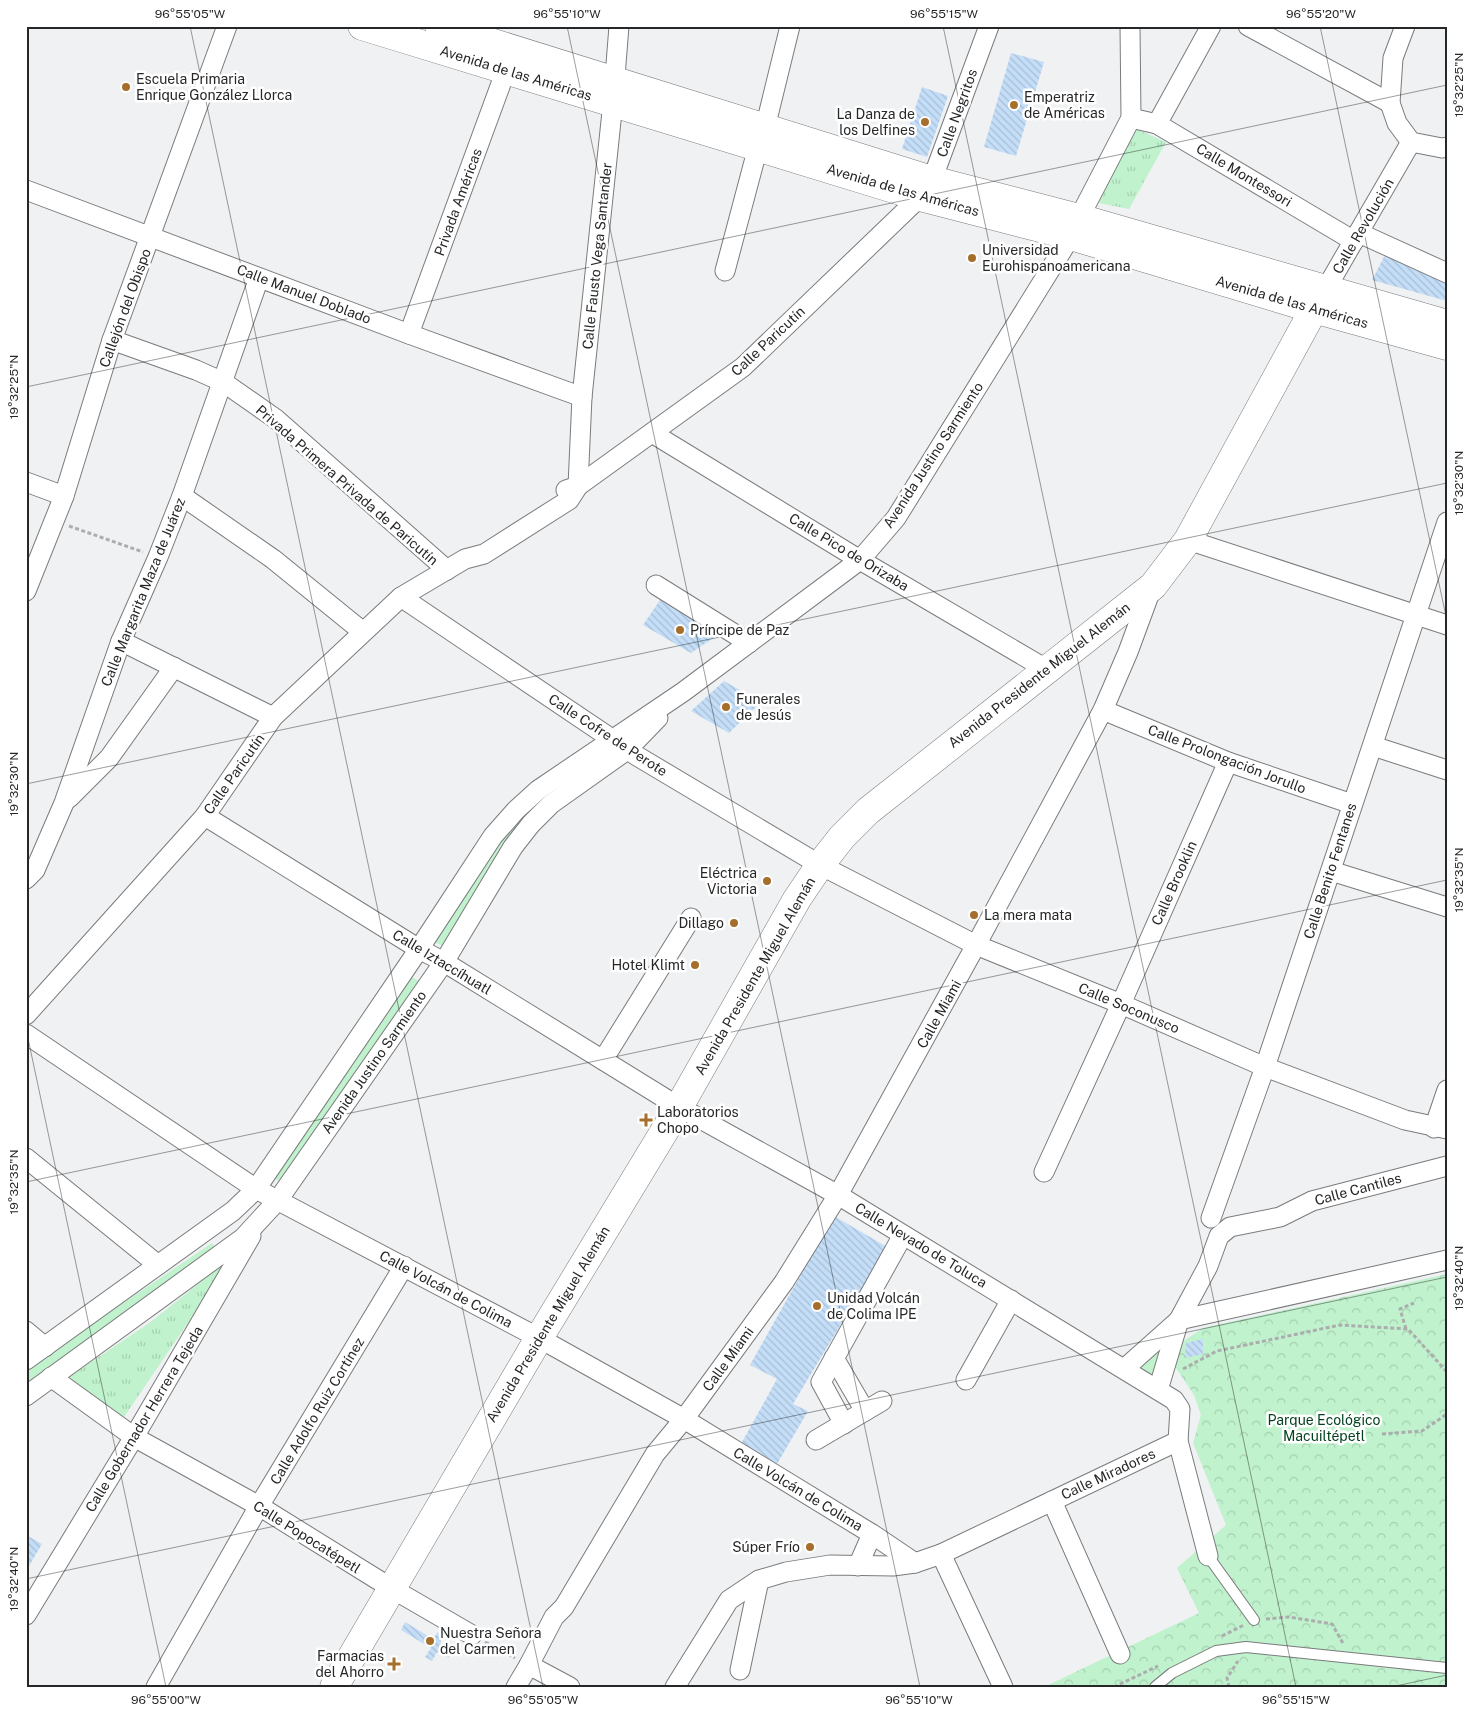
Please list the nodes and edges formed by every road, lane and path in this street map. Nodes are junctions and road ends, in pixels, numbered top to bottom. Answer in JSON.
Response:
{"nodes":[{"id":1,"x":226,"y":26,"type":"edge"},
{"id":2,"x":362,"y":26,"type":"edge"},
{"id":3,"x":439,"y":26,"type":"edge"},
{"id":4,"x":619,"y":26,"type":"edge"},
{"id":5,"x":790,"y":26,"type":"edge"},
{"id":6,"x":989,"y":26,"type":"edge"},
{"id":7,"x":1130,"y":26,"type":"edge"},
{"id":8,"x":1211,"y":26,"type":"edge"},
{"id":9,"x":1248,"y":26,"type":"edge"},
{"id":10,"x":1406,"y":26,"type":"edge"},
{"id":11,"x":506,"y":70,"type":"junction"},
{"id":12,"x":614,"y":92,"type":"junction"},
{"id":13,"x":1390,"y":103,"type":"junction"},
{"id":14,"x":1131,"y":118,"type":"junction"},
{"id":15,"x":1157,"y":124,"type":"junction"},
{"id":16,"x":761,"y":137,"type":"junction"},
{"id":17,"x":1411,"y":142,"type":"junction"},
{"id":18,"x":1447,"y":147,"type":"edge"},
{"id":19,"x":926,"y":189,"type":"junction"},
{"id":20,"x":26,"y":190,"type":"edge"},
{"id":21,"x":1075,"y":227,"type":"junction"},
{"id":22,"x":151,"y":237,"type":"junction"},
{"id":23,"x":1356,"y":237,"type":"junction"},
{"id":24,"x":725,"y":272,"type":"dead end"},
{"id":25,"x":1447,"y":273,"type":"edge"},
{"id":26,"x":259,"y":278,"type":"junction"},
{"id":27,"x":1320,"y":299,"type":"junction"},
{"id":28,"x":1447,"y":324,"type":"edge"},
{"id":29,"x":409,"y":334,"type":"junction"},
{"id":30,"x":112,"y":340,"type":"junction"},
{"id":31,"x":1447,"y":346,"type":"edge"},
{"id":32,"x":223,"y":382,"type":"junction"},
{"id":33,"x":582,"y":397,"type":"junction"},
{"id":34,"x":652,"y":433,"type":"junction"},
{"id":35,"x":26,"y":482,"type":"edge"},
{"id":36,"x":578,"y":486,"type":"junction"},
{"id":37,"x":64,"y":496,"type":"junction"},
{"id":38,"x":182,"y":496,"type":"junction"},
{"id":39,"x":54,"y":521,"type":"junction"},
{"id":40,"x":1447,"y":522,"type":"edge"},
{"id":41,"x":1188,"y":540,"type":"junction"},
{"id":42,"x":158,"y":558,"type":"junction"},
{"id":43,"x":860,"y":560,"type":"junction"},
{"id":44,"x":447,"y":570,"type":"junction"},
{"id":45,"x":656,"y":584,"type":"dead end"},
{"id":46,"x":1153,"y":586,"type":"junction"},
{"id":47,"x":26,"y":591,"type":"edge"},
{"id":48,"x":401,"y":597,"type":"junction"},
{"id":49,"x":1415,"y":614,"type":"junction"},
{"id":50,"x":1447,"y":625,"type":"edge"},
{"id":51,"x":363,"y":632,"type":"junction"},
{"id":52,"x":121,"y":641,"type":"junction"},
{"id":53,"x":749,"y":643,"type":"junction"},
{"id":54,"x":174,"y":667,"type":"junction"},
{"id":55,"x":1046,"y":669,"type":"junction"},
{"id":56,"x":684,"y":692,"type":"junction"},
{"id":57,"x":1103,"y":710,"type":"junction"},
{"id":58,"x":273,"y":717,"type":"junction"},
{"id":59,"x":612,"y":740,"type":"junction"},
{"id":60,"x":1373,"y":746,"type":"junction"},
{"id":61,"x":627,"y":750,"type":"junction"},
{"id":62,"x":1228,"y":762,"type":"junction"},
{"id":63,"x":1447,"y":770,"type":"edge"},
{"id":64,"x":64,"y":803,"type":"junction"},
{"id":65,"x":1352,"y":804,"type":"junction"},
{"id":66,"x":206,"y":816,"type":"junction"},
{"id":67,"x":820,"y":865,"type":"junction"},
{"id":68,"x":1331,"y":871,"type":"junction"},
{"id":69,"x":26,"y":880,"type":"edge"},
{"id":70,"x":1447,"y":907,"type":"edge"},
{"id":71,"x":692,"y":918,"type":"dead end"},
{"id":72,"x":976,"y":946,"type":"junction"},
{"id":73,"x":419,"y":949,"type":"junction"},
{"id":74,"x":444,"y":962,"type":"junction"},
{"id":75,"x":1121,"y":1004,"type":"junction"},
{"id":76,"x":26,"y":1015,"type":"edge"},
{"id":77,"x":26,"y":1034,"type":"edge"},
{"id":78,"x":603,"y":1060,"type":"junction"},
{"id":79,"x":1265,"y":1067,"type":"junction"},
{"id":80,"x":1447,"y":1090,"type":"edge"},
{"id":81,"x":679,"y":1107,"type":"junction"},
{"id":82,"x":1440,"y":1129,"type":"edge"},
{"id":83,"x":26,"y":1158,"type":"edge"},
{"id":84,"x":1447,"y":1166,"type":"edge"},
{"id":85,"x":1044,"y":1172,"type":"dead end"},
{"id":86,"x":256,"y":1189,"type":"junction"},
{"id":87,"x":838,"y":1195,"type":"junction"},
{"id":88,"x":278,"y":1200,"type":"junction"},
{"id":89,"x":1211,"y":1218,"type":"dead end"},
{"id":90,"x":259,"y":1222,"type":"junction"},
{"id":91,"x":903,"y":1235,"type":"junction"},
{"id":92,"x":1447,"y":1260,"type":"edge"},
{"id":93,"x":158,"y":1265,"type":"junction"},
{"id":94,"x":404,"y":1266,"type":"junction"},
{"id":95,"x":1011,"y":1300,"type":"junction"},
{"id":96,"x":1414,"y":1304,"type":"dead end"},
{"id":97,"x":1179,"y":1320,"type":"junction"},
{"id":98,"x":1406,"y":1329,"type":"junction"},
{"id":99,"x":26,"y":1331,"type":"edge"},
{"id":100,"x":539,"y":1338,"type":"junction"},
{"id":101,"x":45,"y":1347,"type":"junction"},
{"id":102,"x":834,"y":1358,"type":"junction"},
{"id":103,"x":26,"y":1360,"type":"edge"},
{"id":104,"x":1124,"y":1369,"type":"junction"},
{"id":105,"x":1447,"y":1372,"type":"edge"},
{"id":106,"x":51,"y":1378,"type":"junction"},
{"id":107,"x":966,"y":1380,"type":"dead end"},
{"id":108,"x":1158,"y":1390,"type":"junction"},
{"id":109,"x":26,"y":1396,"type":"edge"},
{"id":110,"x":882,"y":1401,"type":"dead end"},
{"id":111,"x":865,"y":1411,"type":"junction"},
{"id":112,"x":1447,"y":1414,"type":"edge"},
{"id":113,"x":684,"y":1419,"type":"junction"},
{"id":114,"x":844,"y":1424,"type":"junction"},
{"id":115,"x":1382,"y":1434,"type":"dead end"},
{"id":116,"x":134,"y":1438,"type":"junction"},
{"id":117,"x":816,"y":1440,"type":"dead end"},
{"id":118,"x":1178,"y":1441,"type":"junction"},
{"id":119,"x":1052,"y":1501,"type":"junction"},
{"id":120,"x":259,"y":1506,"type":"junction"},
{"id":121,"x":872,"y":1534,"type":"junction"},
{"id":122,"x":941,"y":1554,"type":"junction"},
{"id":123,"x":1208,"y":1556,"type":"joint"},
{"id":124,"x":915,"y":1562,"type":"junction"},
{"id":125,"x":858,"y":1566,"type":"junction"},
{"id":126,"x":759,"y":1580,"type":"junction"},
{"id":127,"x":391,"y":1588,"type":"junction"},
{"id":128,"x":26,"y":1615,"type":"edge"},
{"id":129,"x":1254,"y":1620,"type":"dead end"},
{"id":130,"x":472,"y":1635,"type":"joint"},
{"id":131,"x":1246,"y":1647,"type":"junction"},
{"id":132,"x":1120,"y":1654,"type":"dead end"},
{"id":133,"x":529,"y":1666,"type":"junction"},
{"id":134,"x":1447,"y":1668,"type":"edge"},
{"id":135,"x":740,"y":1670,"type":"dead end"},
{"id":136,"x":156,"y":1687,"type":"edge"},
{"id":137,"x":334,"y":1687,"type":"edge"},
{"id":138,"x":516,"y":1687,"type":"edge"},
{"id":139,"x":570,"y":1687,"type":"edge"},
{"id":140,"x":674,"y":1687,"type":"edge"},
{"id":141,"x":1003,"y":1687,"type":"edge"},
{"id":142,"x":1155,"y":1687,"type":"edge"},
{"id":143,"x":1229,"y":1687,"type":"edge"}],
"edges":[{"from":1,"to":22,"type":"street","name":"Callejón del Obispo"},
{"from":2,"to":11,"type":"main road","name":"Avenida de las Américas"},
{"from":3,"to":12,"type":"main road","name":"Avenida de las Américas"},
{"from":4,"to":12,"type":"street","name":"Calle Fausto Vega Santander"},
{"from":5,"to":16,"type":"street"},
{"from":6,"to":19,"type":"street","name":"Calle Negritos"},
{"from":7,"to":14,"type":"street"},
{"from":8,"to":15,"type":"street"},
{"from":9,"to":13,"type":"street"},
{"from":10,"to":13,"type":"street"},
{"from":11,"to":12,"type":"main road","name":"Avenida de las Américas"},
{"from":11,"to":29,"type":"street","name":"Privada Américas"},
{"from":12,"to":16,"type":"main road","name":"Avenida de las Américas"},
{"from":12,"to":33,"type":"street","name":"Calle Fausto Vega Santander"},
{"from":13,"to":17,"type":"street"},
{"from":14,"to":15,"type":"street","name":"Calle Montessori"},
{"from":14,"to":21,"type":"street","name":"Avenida Justino Sarmiento"},
{"from":15,"to":23,"type":"street","name":"Calle Montessori"},
{"from":16,"to":19,"type":"main road","name":"Avenida de las Américas"},
{"from":16,"to":24,"type":"street"},
{"from":17,"to":18,"type":"street"},
{"from":17,"to":23,"type":"street","name":"Calle Revolución"},
{"from":19,"to":21,"type":"main road","name":"Avenida de las Américas"},
{"from":19,"to":34,"type":"street","name":"Calle Paricutín"},
{"from":20,"to":22,"type":"street","name":"Calle Manuel Doblado"},
{"from":21,"to":27,"type":"main road","name":"Avenida de las Américas"},
{"from":21,"to":43,"type":"street","name":"Avenida Justino Sarmiento"},
{"from":22,"to":26,"type":"street","name":"Calle Manuel Doblado"},
{"from":22,"to":30,"type":"street","name":"Callejón del Obispo"},
{"from":23,"to":25,"type":"street","name":"Calle Montessori"},
{"from":23,"to":27,"type":"street","name":"Calle Revolución"},
{"from":26,"to":29,"type":"street","name":"Calle Manuel Doblado"},
{"from":26,"to":32,"type":"street","name":"Calle Margarita Maza de Juárez"},
{"from":27,"to":28,"type":"main road","name":"Avenida de las Américas"},
{"from":27,"to":31,"type":"main road","name":"Avenida de las Américas"},
{"from":27,"to":41,"type":"main road","name":"Avenida Presidente Miguel Alemán"},
{"from":29,"to":33,"type":"street","name":"Calle Manuel Doblado"},
{"from":30,"to":32,"type":"street"},
{"from":30,"to":37,"type":"street","name":"Callejón del Obispo"},
{"from":32,"to":38,"type":"street","name":"Calle Margarita Maza de Juárez"},
{"from":32,"to":44,"type":"street","name":"Privada Primera Privada de Paricutín"},
{"from":33,"to":36,"type":"street","name":"Calle Fausto Vega Santander"},
{"from":34,"to":36,"type":"street","name":"Calle Paricutín"},
{"from":34,"to":43,"type":"street","name":"Calle Pico de Orizaba"},
{"from":35,"to":37,"type":"street"},
{"from":36,"to":44,"type":"street","name":"Calle Paricutín"},
{"from":37,"to":39,"type":"street","name":"Callejón del Obispo"},
{"from":38,"to":42,"type":"street","name":"Calle Margarita Maza de Juárez"},
{"from":38,"to":51,"type":"street"},
{"from":39,"to":42,"type":"path"},
{"from":39,"to":47,"type":"street","name":"Callejón del Obispo"},
{"from":40,"to":49,"type":"street","name":"Calle Benito Fentanes"},
{"from":41,"to":46,"type":"main road","name":"Avenida Presidente Miguel Alemán"},
{"from":41,"to":49,"type":"street"},
{"from":42,"to":52,"type":"street","name":"Calle Margarita Maza de Juárez"},
{"from":43,"to":53,"type":"street","name":"Avenida Justino Sarmiento"},
{"from":43,"to":55,"type":"street","name":"Calle Pico de Orizaba"},
{"from":44,"to":48,"type":"street","name":"Calle Paricutín"},
{"from":45,"to":53,"type":"street"},
{"from":46,"to":55,"type":"main road","name":"Avenida Presidente Miguel Alemán"},
{"from":46,"to":57,"type":"street","name":"Calle Miami"},
{"from":48,"to":51,"type":"street","name":"Calle Paricutín"},
{"from":48,"to":59,"type":"street","name":"Calle Cofre de Perote"},
{"from":49,"to":50,"type":"street"},
{"from":49,"to":60,"type":"street","name":"Calle Benito Fentanes"},
{"from":51,"to":58,"type":"street","name":"Calle Paricutín"},
{"from":52,"to":54,"type":"street"},
{"from":52,"to":64,"type":"street","name":"Calle Margarita Maza de Juárez"},
{"from":53,"to":56,"type":"street","name":"Avenida Justino Sarmiento"},
{"from":54,"to":58,"type":"street"},
{"from":54,"to":64,"type":"street","name":"Calle Margarita Maza de Juárez"},
{"from":55,"to":67,"type":"main road","name":"Avenida Presidente Miguel Alemán"},
{"from":56,"to":59,"type":"street","name":"Avenida Justino Sarmiento"},
{"from":56,"to":61,"type":"street","name":"Avenida Justino Sarmiento"},
{"from":57,"to":62,"type":"street","name":"Calle Prolongación Jorullo"},
{"from":57,"to":72,"type":"street","name":"Calle Miami"},
{"from":58,"to":66,"type":"street","name":"Calle Paricutín"},
{"from":59,"to":61,"type":"street","name":"Calle Cofre de Perote"},
{"from":59,"to":73,"type":"street","name":"Avenida Justino Sarmiento"},
{"from":60,"to":63,"type":"street"},
{"from":60,"to":65,"type":"street","name":"Calle Benito Fentanes"},
{"from":61,"to":67,"type":"street","name":"Calle Cofre de Perote"},
{"from":61,"to":74,"type":"street","name":"Avenida Justino Sarmiento"},
{"from":62,"to":65,"type":"street","name":"Calle Prolongación Jorullo"},
{"from":62,"to":75,"type":"street","name":"Calle Brooklin"},
{"from":64,"to":69,"type":"street","name":"Calle Margarita Maza de Juárez"},
{"from":65,"to":68,"type":"street","name":"Calle Benito Fentanes"},
{"from":66,"to":73,"type":"street","name":"Calle Iztaccíhuatl"},
{"from":66,"to":76,"type":"street","name":"Calle Paricutín"},
{"from":67,"to":72,"type":"street","name":"Calle Soconusco"},
{"from":67,"to":81,"type":"main road","name":"Avenida Presidente Miguel Alemán"},
{"from":68,"to":70,"type":"street"},
{"from":68,"to":79,"type":"street","name":"Calle Benito Fentanes"},
{"from":71,"to":78,"type":"street"},
{"from":72,"to":75,"type":"street","name":"Calle Soconusco"},
{"from":72,"to":87,"type":"street","name":"Calle Miami"},
{"from":73,"to":74,"type":"street","name":"Calle Iztaccíhuatl"},
{"from":73,"to":86,"type":"street","name":"Avenida Justino Sarmiento"},
{"from":74,"to":78,"type":"street","name":"Calle Iztaccíhuatl"},
{"from":74,"to":88,"type":"street","name":"Avenida Justino Sarmiento"},
{"from":75,"to":79,"type":"street","name":"Calle Soconusco"},
{"from":75,"to":85,"type":"street","name":"Calle Brooklin"},
{"from":77,"to":86,"type":"street","name":"Calle Volcán de Colima"},
{"from":78,"to":81,"type":"street","name":"Calle Iztaccíhuatl"},
{"from":79,"to":82,"type":"street","name":"Calle Soconusco"},
{"from":79,"to":89,"type":"street","name":"Calle Benito Fentanes"},
{"from":80,"to":82,"type":"street"},
{"from":81,"to":87,"type":"street","name":"Calle Nevado de Toluca"},
{"from":81,"to":100,"type":"main road","name":"Avenida Presidente Miguel Alemán"},
{"from":83,"to":93,"type":"street"},
{"from":84,"to":97,"type":"street","name":"Calle Cantiles"},
{"from":86,"to":88,"type":"street","name":"Calle Volcán de Colima"},
{"from":86,"to":93,"type":"street","name":"Avenida Justino Sarmiento"},
{"from":87,"to":91,"type":"street","name":"Calle Nevado de Toluca"},
{"from":87,"to":113,"type":"street","name":"Calle Miami"},
{"from":88,"to":90,"type":"street","name":"Avenida Justino Sarmiento"},
{"from":88,"to":94,"type":"street","name":"Calle Volcán de Colima"},
{"from":90,"to":106,"type":"street","name":"Avenida Justino Sarmiento"},
{"from":90,"to":116,"type":"street","name":"Calle Gobernador Herrera Tejeda"},
{"from":91,"to":95,"type":"street","name":"Calle Nevado de Toluca"},
{"from":91,"to":102,"type":"street"},
{"from":92,"to":97,"type":"street"},
{"from":93,"to":101,"type":"street","name":"Avenida Justino Sarmiento"},
{"from":94,"to":100,"type":"street","name":"Calle Volcán de Colima"},
{"from":94,"to":120,"type":"street","name":"Calle Adolfo Ruiz Cortínez"},
{"from":95,"to":104,"type":"street","name":"Calle Nevado de Toluca"},
{"from":95,"to":107,"type":"street"},
{"from":96,"to":98,"type":"path"},
{"from":97,"to":104,"type":"street"},
{"from":97,"to":108,"type":"street"},
{"from":98,"to":105,"type":"path"},
{"from":98,"to":108,"type":"path"},
{"from":99,"to":101,"type":"street"},
{"from":100,"to":113,"type":"street","name":"Calle Volcán de Colima"},
{"from":100,"to":127,"type":"main road","name":"Avenida Presidente Miguel Alemán"},
{"from":101,"to":103,"type":"street","name":"Avenida Justino Sarmiento"},
{"from":102,"to":111,"type":"street"},
{"from":102,"to":114,"type":"street"},
{"from":104,"to":108,"type":"street","name":"Calle Nevado de Toluca"},
{"from":106,"to":109,"type":"street","name":"Avenida Justino Sarmiento"},
{"from":106,"to":116,"type":"street","name":"Calle Popocatépetl"},
{"from":108,"to":118,"type":"street"},
{"from":110,"to":111,"type":"street"},
{"from":111,"to":114,"type":"street"},
{"from":112,"to":115,"type":"path"},
{"from":113,"to":121,"type":"street","name":"Calle Volcán de Colima"},
{"from":113,"to":133,"type":"street","name":"Calle Miami"},
{"from":114,"to":117,"type":"street"},
{"from":116,"to":120,"type":"street","name":"Calle Popocatépetl"},
{"from":116,"to":128,"type":"street","name":"Calle Gobernador Herrera Tejeda"},
{"from":118,"to":119,"type":"street","name":"Calle Miradores"},
{"from":118,"to":123,"type":"street"},
{"from":119,"to":122,"type":"street","name":"Calle Miradores"},
{"from":119,"to":132,"type":"street"},
{"from":120,"to":127,"type":"street","name":"Calle Popocatépetl"},
{"from":120,"to":136,"type":"street","name":"Calle Adolfo Ruiz Cortínez"},
{"from":121,"to":124,"type":"street","name":"Calle Volcán de Colima"},
{"from":121,"to":125,"type":"street","name":"Calle Volcán de Colima"},
{"from":122,"to":124,"type":"street","name":"Calle Miradores"},
{"from":122,"to":141,"type":"street"},
{"from":123,"to":129,"type":"lane"},
{"from":124,"to":125,"type":"street","name":"Calle Miradores"},
{"from":125,"to":126,"type":"street","name":"Calle Miradores"},
{"from":126,"to":135,"type":"street"},
{"from":126,"to":140,"type":"street","name":"Calle Miradores"},
{"from":127,"to":130,"type":"street","name":"Calle Popocatépetl"},
{"from":127,"to":137,"type":"main road","name":"Avenida Presidente Miguel Alemán"},
{"from":130,"to":133,"type":"path"},
{"from":131,"to":134,"type":"lane"},
{"from":131,"to":142,"type":"lane"},
{"from":131,"to":143,"type":"path"},
{"from":133,"to":138,"type":"street","name":"Calle Miami"},
{"from":133,"to":139,"type":"street"}]}
